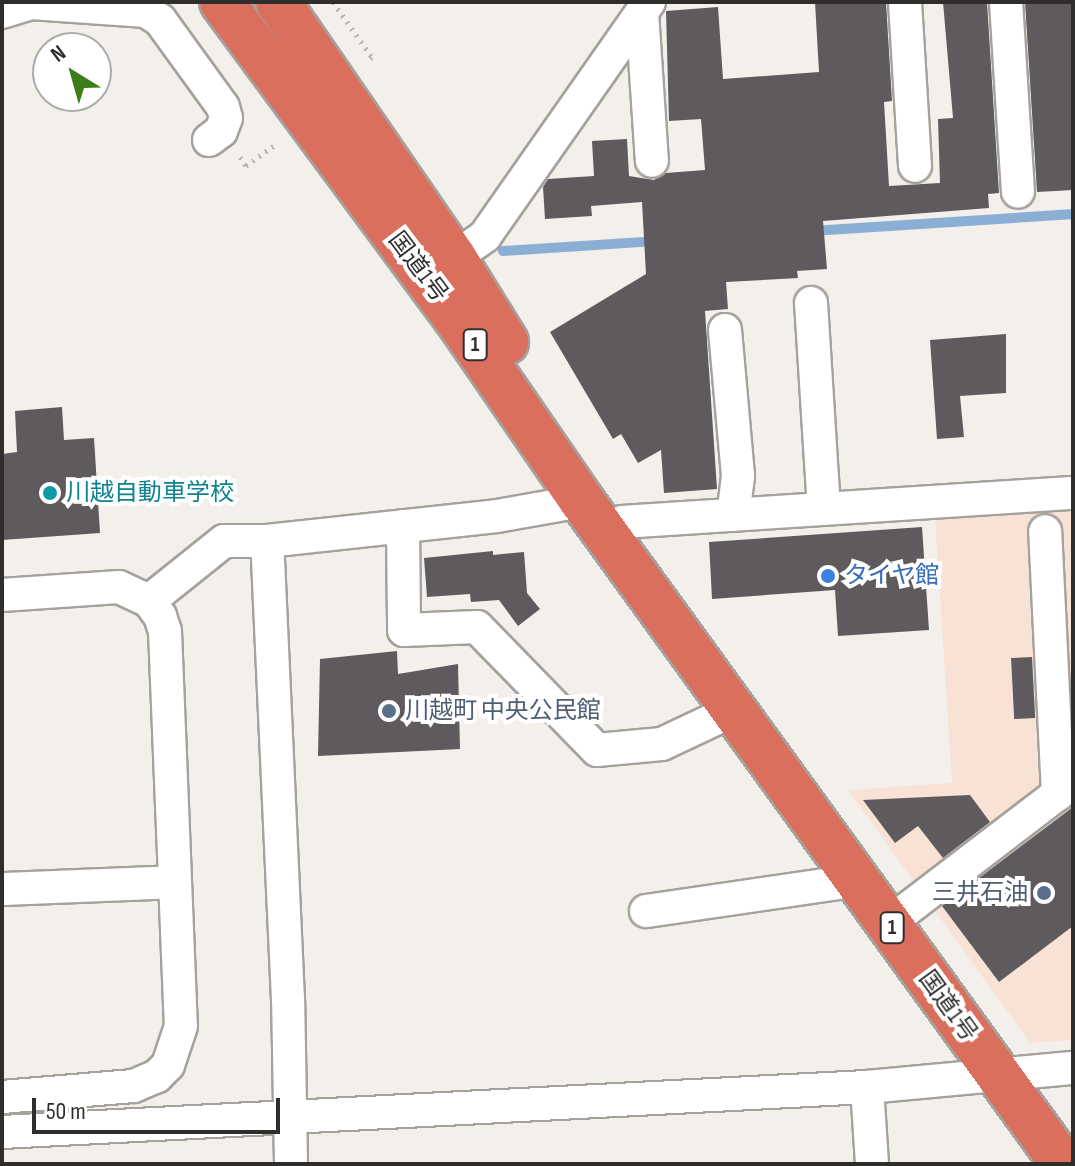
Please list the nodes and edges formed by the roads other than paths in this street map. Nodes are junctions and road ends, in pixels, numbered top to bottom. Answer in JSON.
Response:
{"nodes":[{"id":1,"x":222,"y":2,"type":"edge"},
{"id":2,"x":278,"y":2,"type":"edge"},
{"id":3,"x":905,"y":2,"type":"edge"},
{"id":4,"x":1006,"y":2,"type":"edge"},
{"id":5,"x":645,"y":7,"type":"edge"},
{"id":6,"x":2,"y":12,"type":"edge"},
{"id":7,"x":215,"y":136,"type":"road end"},
{"id":8,"x":652,"y":161,"type":"dead end"},
{"id":9,"x":915,"y":166,"type":"dead end"},
{"id":10,"x":1018,"y":192,"type":"dead end"},
{"id":11,"x":454,"y":258,"type":"junction"},
{"id":12,"x":811,"y":303,"type":"dead end"},
{"id":13,"x":725,"y":330,"type":"dead end"},
{"id":14,"x":1073,"y":493,"type":"edge"},
{"id":15,"x":582,"y":501,"type":"junction"},
{"id":16,"x":824,"y":509,"type":"junction"},
{"id":17,"x":733,"y":515,"type":"junction"},
{"id":18,"x":622,"y":522,"type":"junction"},
{"id":19,"x":403,"y":526,"type":"junction"},
{"id":20,"x":1045,"y":531,"type":"dead end"},
{"id":21,"x":267,"y":541,"type":"junction"},
{"id":22,"x":2,"y":595,"type":"edge"},
{"id":23,"x":149,"y":601,"type":"junction"},
{"id":24,"x":729,"y":700,"type":"junction"},
{"id":25,"x":858,"y":880,"type":"junction"},
{"id":26,"x":175,"y":882,"type":"junction"},
{"id":27,"x":2,"y":889,"type":"edge"},
{"id":28,"x":646,"y":911,"type":"dead end"},
{"id":29,"x":889,"y":923,"type":"junction"},
{"id":30,"x":1073,"y":1068,"type":"edge"},
{"id":31,"x":997,"y":1075,"type":"junction"},
{"id":32,"x":867,"y":1087,"type":"junction"},
{"id":33,"x":2,"y":1097,"type":"edge"},
{"id":34,"x":289,"y":1119,"type":"junction"},
{"id":35,"x":2,"y":1132,"type":"edge"},
{"id":36,"x":291,"y":1164,"type":"edge"},
{"id":37,"x":872,"y":1164,"type":"edge"},
{"id":38,"x":1063,"y":1164,"type":"edge"}],
"edges":[{"from":1,"to":15,"type":"highway","name":"国道1号","number":"1"},
{"from":2,"to":11,"type":"highway","name":"国道1号","number":"1"},
{"from":3,"to":9,"type":"street"},
{"from":4,"to":10,"type":"street"},
{"from":5,"to":8,"type":"street"},
{"from":5,"to":11,"type":"street"},
{"from":6,"to":7,"type":"street"},
{"from":11,"to":18,"type":"highway","name":"国道1号","number":"1"},
{"from":12,"to":16,"type":"street"},
{"from":13,"to":17,"type":"street"},
{"from":14,"to":16,"type":"street"},
{"from":15,"to":19,"type":"street"},
{"from":15,"to":24,"type":"highway","name":"国道1号","number":"1"},
{"from":16,"to":17,"type":"street"},
{"from":17,"to":18,"type":"street"},
{"from":18,"to":24,"type":"highway","name":"国道1号","number":"1"},
{"from":19,"to":21,"type":"street"},
{"from":19,"to":24,"type":"street"},
{"from":20,"to":29,"type":"street"},
{"from":21,"to":23,"type":"street"},
{"from":21,"to":34,"type":"street"},
{"from":22,"to":23,"type":"street"},
{"from":23,"to":26,"type":"street"},
{"from":24,"to":25,"type":"highway","name":"国道1号","number":"1"},
{"from":25,"to":28,"type":"street"},
{"from":25,"to":29,"type":"highway","name":"国道1号","number":"1"},
{"from":26,"to":27,"type":"street"},
{"from":26,"to":33,"type":"street"},
{"from":29,"to":31,"type":"highway","name":"国道1号","number":"1"},
{"from":30,"to":31,"type":"street"},
{"from":31,"to":32,"type":"street"},
{"from":31,"to":38,"type":"highway","name":"国道1号","number":"1"},
{"from":32,"to":34,"type":"street"},
{"from":32,"to":37,"type":"street"},
{"from":34,"to":35,"type":"street"},
{"from":34,"to":36,"type":"street"}]}
